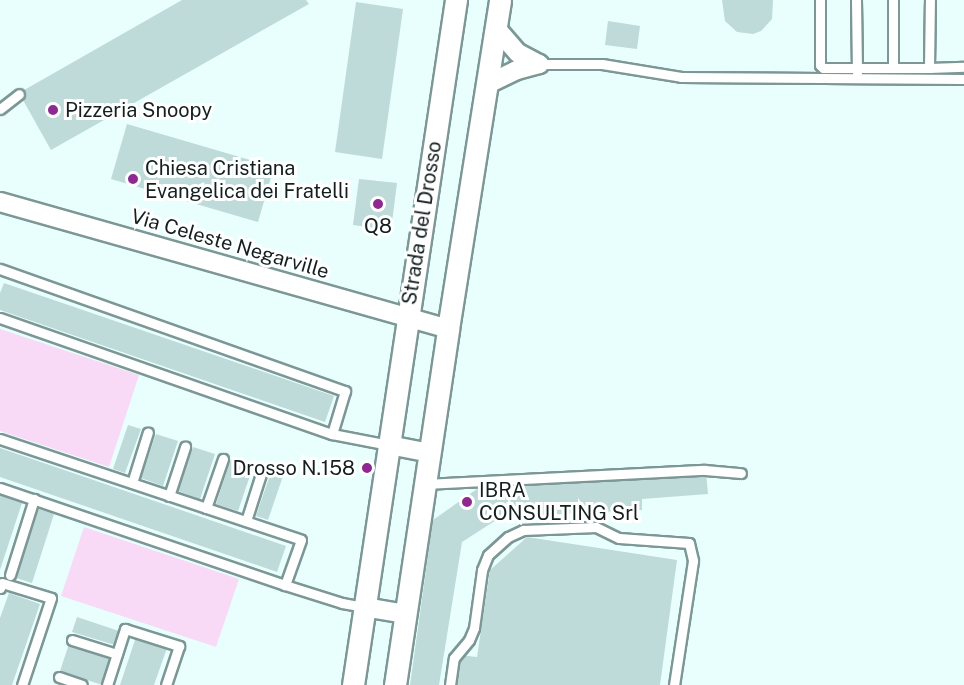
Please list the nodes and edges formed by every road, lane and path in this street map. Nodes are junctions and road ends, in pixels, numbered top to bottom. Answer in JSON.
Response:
{"nodes":[{"id":1,"x":456,"y":0,"type":"edge"},
{"id":2,"x":500,"y":0,"type":"edge"},
{"id":3,"x":820,"y":0,"type":"edge"},
{"id":4,"x":856,"y":0,"type":"edge"},
{"id":5,"x":893,"y":0,"type":"edge"},
{"id":6,"x":930,"y":0,"type":"edge"},
{"id":7,"x":496,"y":28,"type":"junction"},
{"id":8,"x":539,"y":64,"type":"junction"},
{"id":9,"x":964,"y":67,"type":"edge"},
{"id":10,"x":856,"y":68,"type":"junction"},
{"id":11,"x":893,"y":68,"type":"junction"},
{"id":12,"x":929,"y":68,"type":"junction"},
{"id":13,"x":856,"y":79,"type":"junction"},
{"id":14,"x":964,"y":79,"type":"edge"},
{"id":15,"x":486,"y":85,"type":"junction"},
{"id":16,"x":19,"y":94,"type":"dead end"},
{"id":17,"x":0,"y":109,"type":"edge"},
{"id":18,"x":0,"y":202,"type":"edge"},
{"id":19,"x":0,"y":269,"type":"edge"},
{"id":20,"x":0,"y":318,"type":"edge"},
{"id":21,"x":407,"y":318,"type":"junction"},
{"id":22,"x":448,"y":329,"type":"junction"},
{"id":23,"x":148,"y":432,"type":"dead end"},
{"id":24,"x":332,"y":434,"type":"junction"},
{"id":25,"x":0,"y":439,"type":"edge"},
{"id":26,"x":389,"y":446,"type":"junction"},
{"id":27,"x":185,"y":447,"type":"dead end"},
{"id":28,"x":430,"y":453,"type":"junction"},
{"id":29,"x":223,"y":459,"type":"dead end"},
{"id":30,"x":262,"y":471,"type":"dead end"},
{"id":31,"x":741,"y":473,"type":"dead end"},
{"id":32,"x":132,"y":483,"type":"junction"},
{"id":33,"x":426,"y":484,"type":"junction"},
{"id":34,"x":0,"y":488,"type":"edge"},
{"id":35,"x":169,"y":495,"type":"junction"},
{"id":36,"x":34,"y":499,"type":"junction"},
{"id":37,"x":206,"y":508,"type":"junction"},
{"id":38,"x":246,"y":521,"type":"junction"},
{"id":39,"x":10,"y":575,"type":"dead end"},
{"id":40,"x":285,"y":585,"type":"junction"},
{"id":41,"x":0,"y":588,"type":"edge"},
{"id":42,"x":364,"y":607,"type":"junction"},
{"id":43,"x":406,"y":615,"type":"junction"},
{"id":44,"x":72,"y":640,"type":"dead end"},
{"id":45,"x":117,"y":654,"type":"junction"},
{"id":46,"x":59,"y":677,"type":"dead end"},
{"id":47,"x":22,"y":685,"type":"edge"},
{"id":48,"x":82,"y":685,"type":"edge"},
{"id":49,"x":107,"y":685,"type":"edge"},
{"id":50,"x":166,"y":685,"type":"edge"},
{"id":51,"x":353,"y":685,"type":"edge"},
{"id":52,"x":395,"y":685,"type":"edge"},
{"id":53,"x":450,"y":685,"type":"edge"},
{"id":54,"x":674,"y":685,"type":"edge"}],
"edges":[{"from":1,"to":21,"type":"street","name":"Strada del Drosso"},
{"from":2,"to":7,"type":"street"},
{"from":3,"to":10,"type":"lane"},
{"from":4,"to":10,"type":"lane"},
{"from":5,"to":11,"type":"lane"},
{"from":6,"to":12,"type":"lane"},
{"from":7,"to":8,"type":"street"},
{"from":7,"to":15,"type":"street"},
{"from":8,"to":13,"type":"lane"},
{"from":8,"to":15,"type":"street"},
{"from":9,"to":12,"type":"lane"},
{"from":10,"to":11,"type":"lane"},
{"from":10,"to":13,"type":"lane"},
{"from":11,"to":12,"type":"lane"},
{"from":13,"to":14,"type":"lane"},
{"from":15,"to":22,"type":"street"},
{"from":16,"to":17,"type":"lane"},
{"from":18,"to":21,"type":"street","name":"Via Celeste Negarville"},
{"from":19,"to":24,"type":"lane"},
{"from":20,"to":24,"type":"lane"},
{"from":21,"to":22,"type":"street","name":"Via Celeste Negarville"},
{"from":21,"to":26,"type":"street","name":"Strada del Drosso"},
{"from":22,"to":28,"type":"street"},
{"from":23,"to":32,"type":"lane"},
{"from":24,"to":26,"type":"lane"},
{"from":25,"to":32,"type":"lane"},
{"from":26,"to":28,"type":"street"},
{"from":26,"to":42,"type":"street","name":"Strada del Drosso"},
{"from":27,"to":35,"type":"lane"},
{"from":28,"to":33,"type":"street"},
{"from":29,"to":37,"type":"lane"},
{"from":30,"to":38,"type":"lane"},
{"from":31,"to":33,"type":"lane"},
{"from":32,"to":35,"type":"lane"},
{"from":33,"to":43,"type":"street"},
{"from":34,"to":36,"type":"lane"},
{"from":35,"to":37,"type":"lane"},
{"from":36,"to":39,"type":"lane"},
{"from":36,"to":40,"type":"lane"},
{"from":37,"to":38,"type":"lane"},
{"from":38,"to":40,"type":"lane"},
{"from":40,"to":42,"type":"lane"},
{"from":41,"to":47,"type":"lane"},
{"from":42,"to":43,"type":"street"},
{"from":42,"to":51,"type":"street","name":"Strada del Drosso"},
{"from":43,"to":52,"type":"street"},
{"from":44,"to":45,"type":"lane"},
{"from":45,"to":49,"type":"lane"},
{"from":45,"to":50,"type":"lane"},
{"from":46,"to":48,"type":"lane"},
{"from":53,"to":54,"type":"lane"}]}
